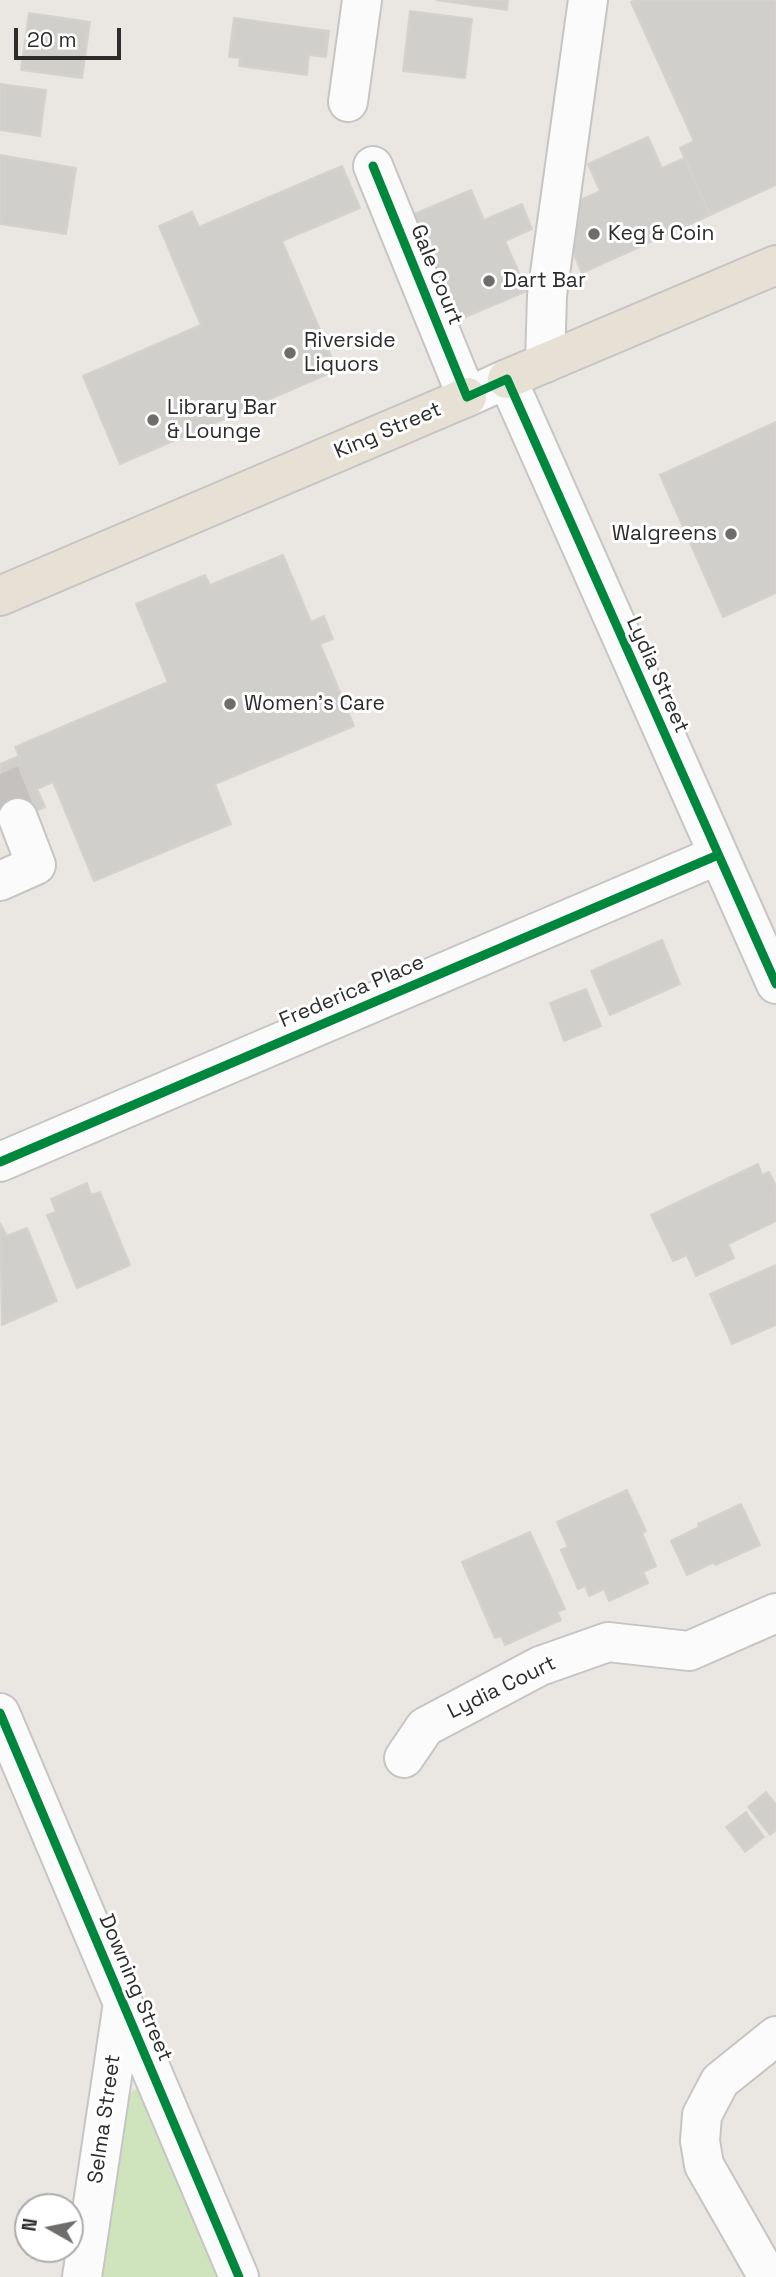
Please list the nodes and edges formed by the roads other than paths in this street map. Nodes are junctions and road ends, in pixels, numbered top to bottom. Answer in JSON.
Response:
{"nodes":[{"id":1,"x":362,"y":0,"type":"edge"},
{"id":2,"x":588,"y":0,"type":"edge"},
{"id":3,"x":348,"y":102,"type":"dead end"},
{"id":4,"x":373,"y":166,"type":"dead end"},
{"id":5,"x":776,"y":265,"type":"edge"},
{"id":6,"x":545,"y":363,"type":"junction"},
{"id":7,"x":508,"y":379,"type":"junction"},
{"id":8,"x":467,"y":397,"type":"junction"},
{"id":9,"x":0,"y":596,"type":"edge"},
{"id":10,"x":19,"y":818,"type":"tunnel mouth"},
{"id":11,"x":718,"y":855,"type":"junction"},
{"id":12,"x":0,"y":881,"type":"edge"},
{"id":13,"x":776,"y":984,"type":"edge"},
{"id":14,"x":0,"y":1162,"type":"edge"},
{"id":15,"x":776,"y":1613,"type":"edge"},
{"id":16,"x":0,"y":1713,"type":"edge"},
{"id":17,"x":404,"y":1758,"type":"dead end"},
{"id":18,"x":122,"y":2003,"type":"junction"},
{"id":19,"x":776,"y":2036,"type":"edge"},
{"id":20,"x":82,"y":2277,"type":"edge"},
{"id":21,"x":239,"y":2277,"type":"edge"},
{"id":22,"x":768,"y":2277,"type":"edge"}],
"edges":[{"from":1,"to":3,"type":"street"},
{"from":2,"to":6,"type":"street"},
{"from":4,"to":8,"type":"street","name":"Gale Court"},
{"from":5,"to":6,"type":"main road","name":"King Street"},
{"from":6,"to":7,"type":"main road","name":"King Street"},
{"from":7,"to":8,"type":"street","name":"King Street"},
{"from":7,"to":11,"type":"street","name":"Lydia Street"},
{"from":8,"to":9,"type":"main road","name":"King Street"},
{"from":10,"to":12,"type":"street"},
{"from":11,"to":13,"type":"street","name":"Lydia Street"},
{"from":11,"to":14,"type":"street","name":"Frederica Place"},
{"from":15,"to":17,"type":"street","name":"Lydia Court"},
{"from":16,"to":18,"type":"street","name":"Downing Street"},
{"from":18,"to":20,"type":"street","name":"Selma Street"},
{"from":18,"to":21,"type":"street","name":"Downing Street"},
{"from":19,"to":22,"type":"street"}]}
